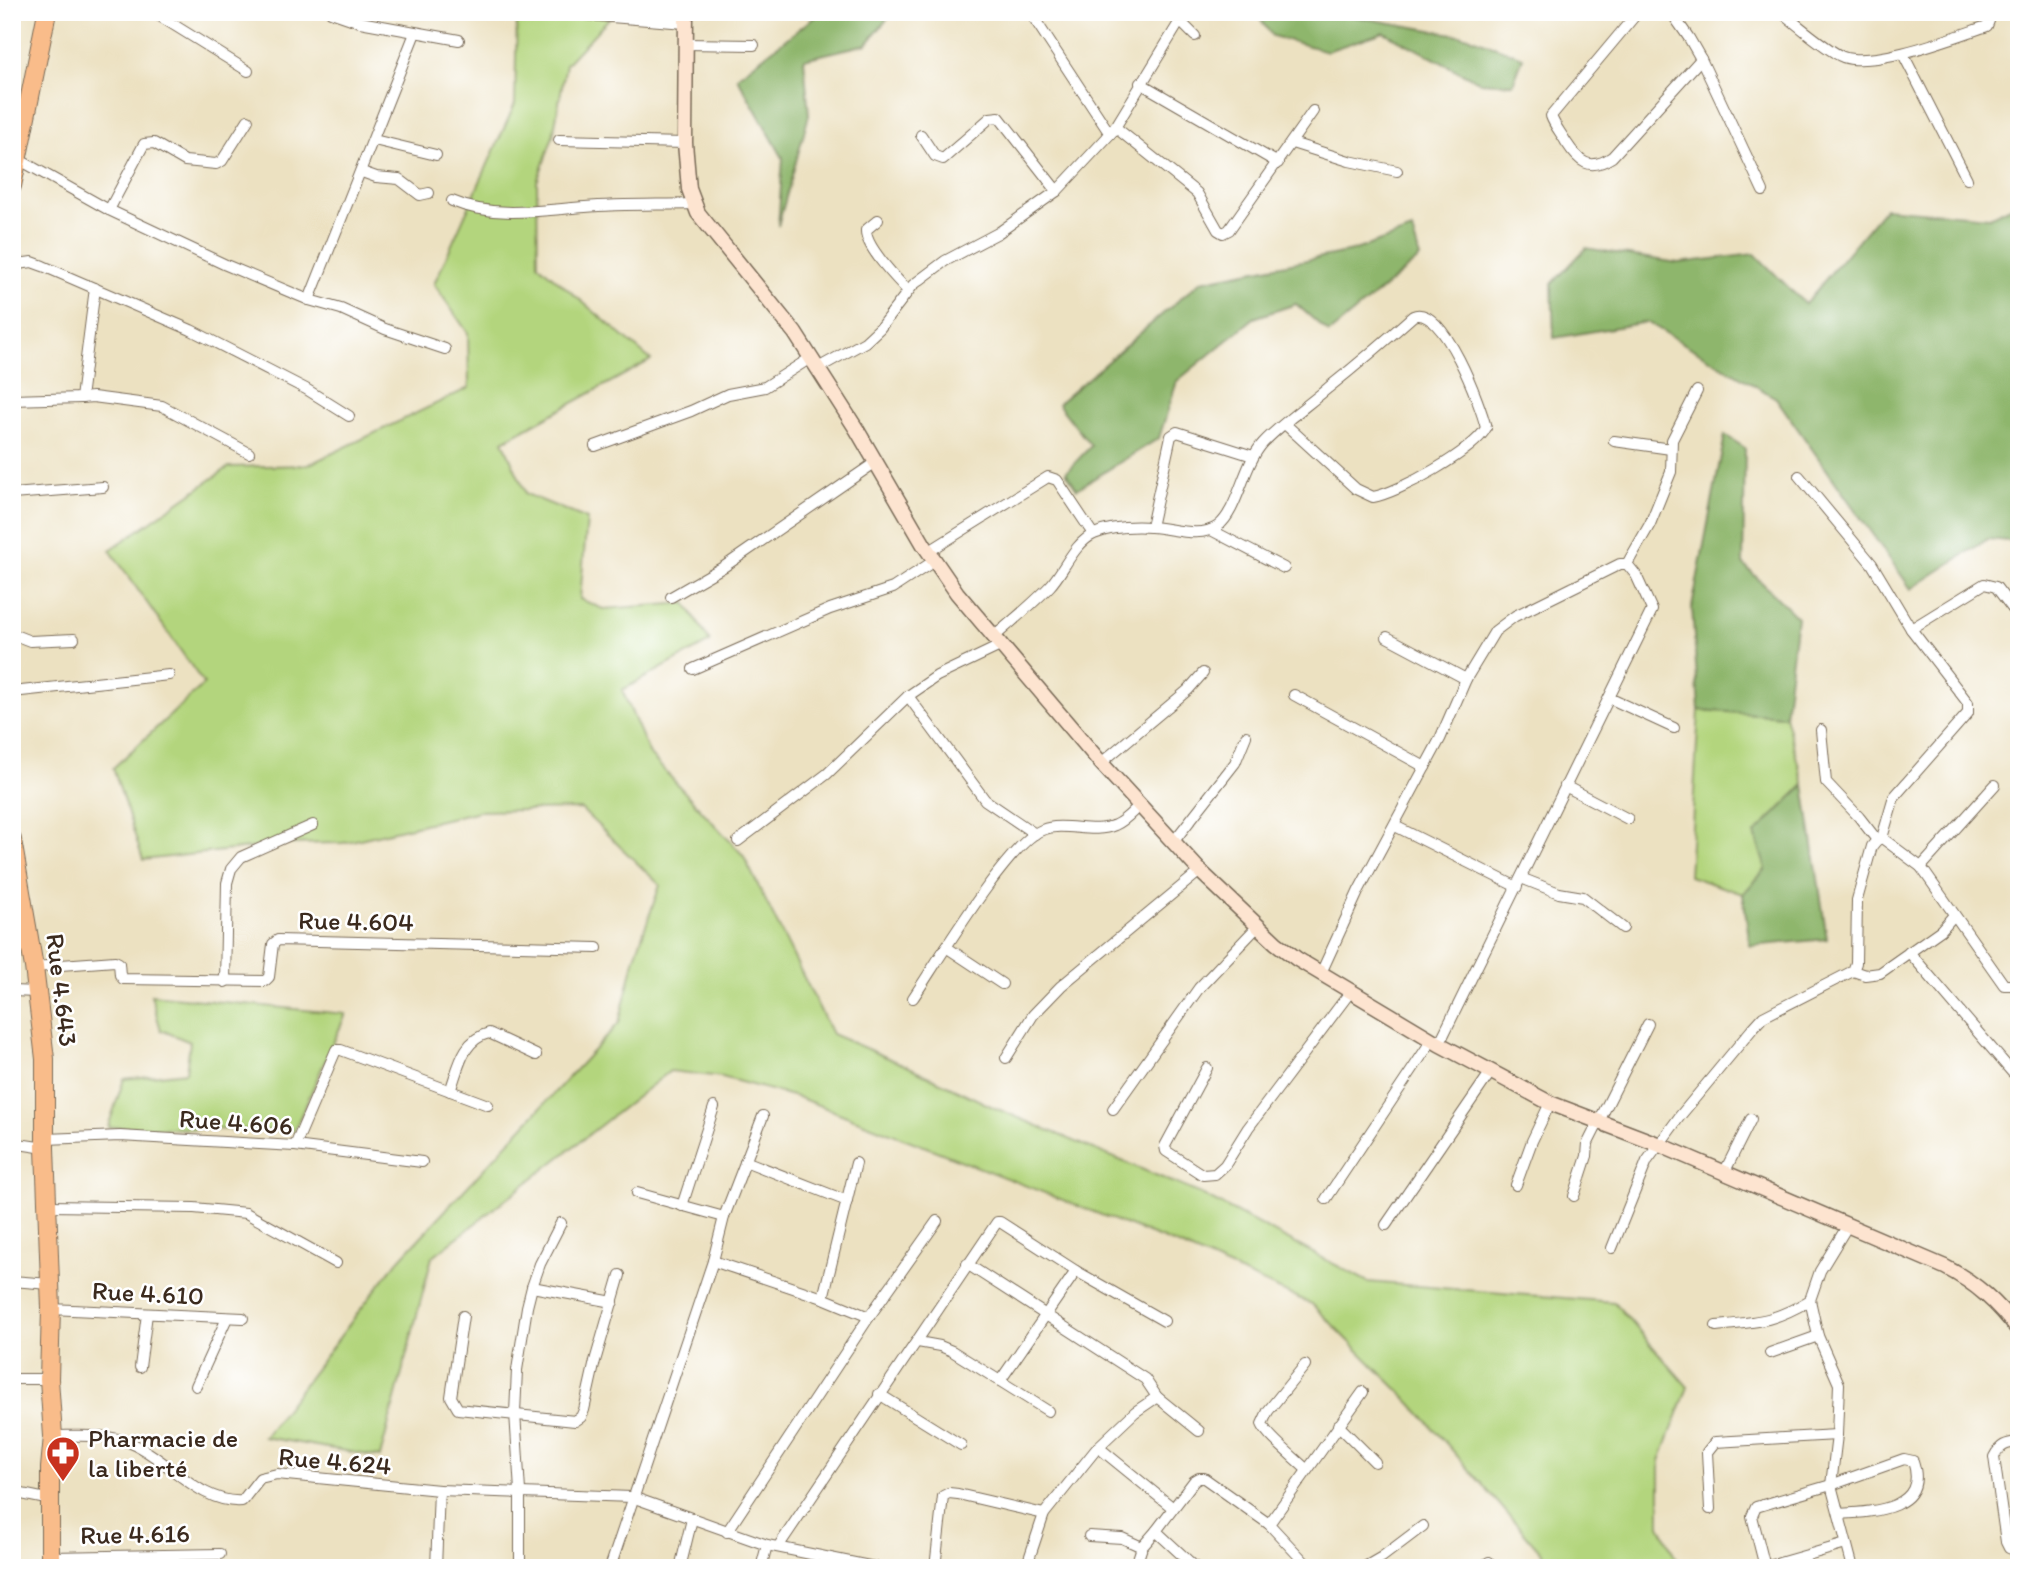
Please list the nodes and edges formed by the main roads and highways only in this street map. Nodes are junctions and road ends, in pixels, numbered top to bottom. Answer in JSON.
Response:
{"nodes":[{"id":1,"x":47,"y":12,"type":"edge"},
{"id":2,"x":12,"y":186,"type":"edge"},
{"id":3,"x":12,"y":840,"type":"edge"},
{"id":4,"x":16,"y":878,"type":"edge"},
{"id":5,"x":50,"y":1562,"type":"edge"}],
"edges":[{"from":1,"to":2,"type":"highway"},
{"from":3,"to":4,"type":"highway","name":"Rue 4.643"},
{"from":4,"to":5,"type":"highway","name":"Rue 4.643"}]}
